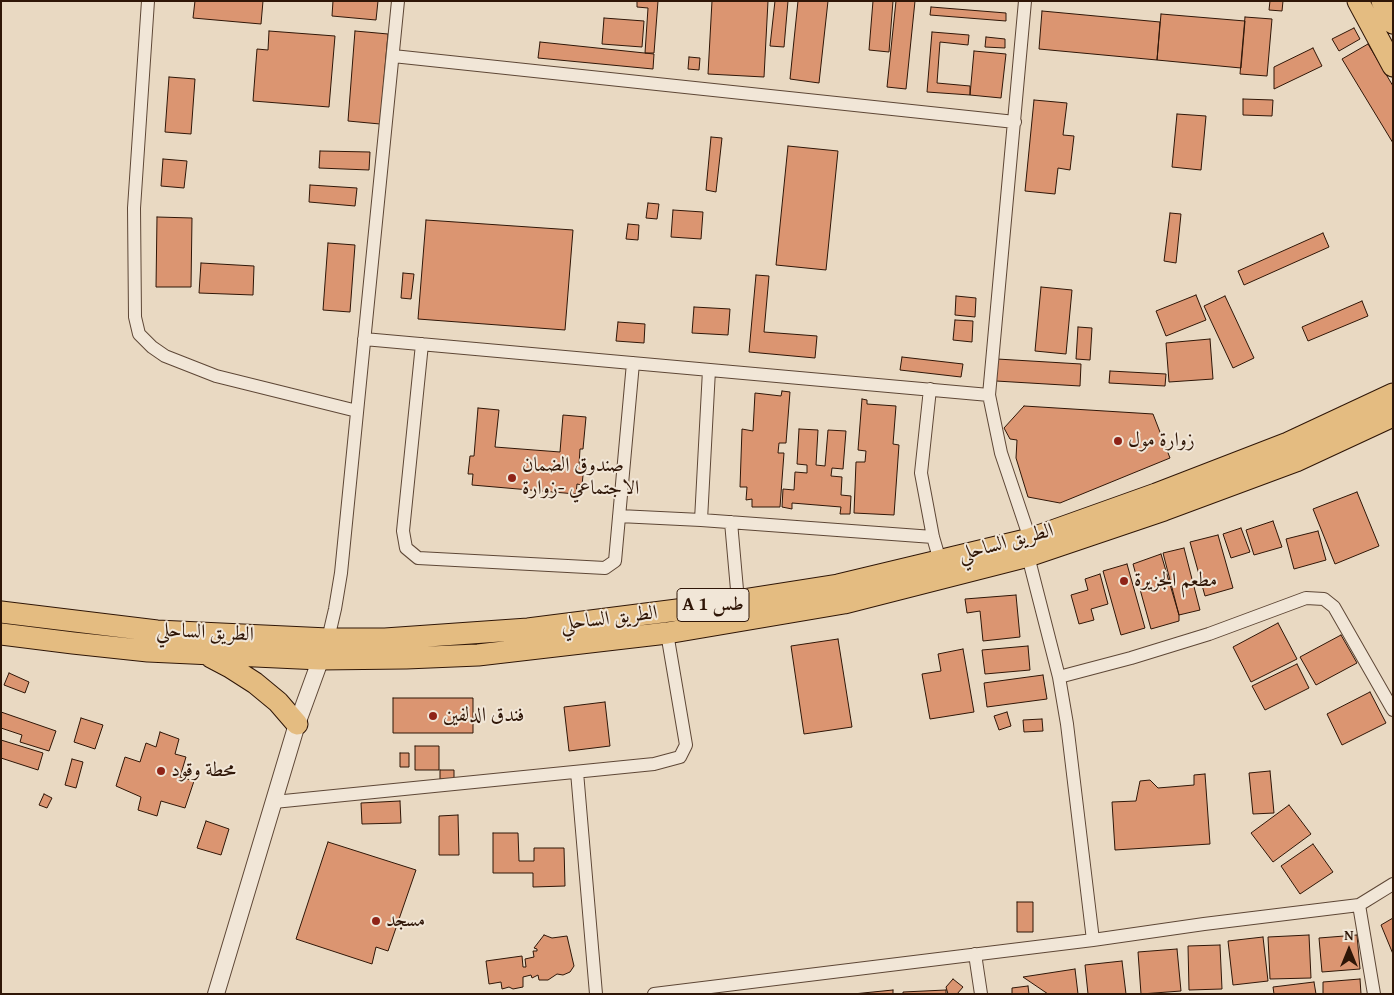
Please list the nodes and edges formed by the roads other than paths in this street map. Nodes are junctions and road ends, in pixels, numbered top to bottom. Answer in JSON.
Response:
{"nodes":[{"id":1,"x":148,"y":1,"type":"edge"},
{"id":2,"x":398,"y":1,"type":"edge"},
{"id":3,"x":1025,"y":1,"type":"edge"},
{"id":4,"x":1358,"y":1,"type":"edge"},
{"id":5,"x":1382,"y":1,"type":"edge"},
{"id":6,"x":1393,"y":23,"type":"edge"},
{"id":7,"x":393,"y":56,"type":"junction"},
{"id":8,"x":1393,"y":66,"type":"edge"},
{"id":9,"x":1015,"y":122,"type":"junction"},
{"id":10,"x":364,"y":339,"type":"junction"},
{"id":11,"x":422,"y":344,"type":"junction"},
{"id":12,"x":633,"y":363,"type":"junction"},
{"id":13,"x":709,"y":370,"type":"junction"},
{"id":14,"x":930,"y":389,"type":"junction"},
{"id":15,"x":1393,"y":394,"type":"edge"},
{"id":16,"x":989,"y":395,"type":"junction"},
{"id":17,"x":357,"y":411,"type":"junction"},
{"id":18,"x":1393,"y":416,"type":"edge"},
{"id":19,"x":619,"y":516,"type":"junction"},
{"id":20,"x":702,"y":520,"type":"junction"},
{"id":21,"x":731,"y":522,"type":"junction"},
{"id":22,"x":933,"y":537,"type":"junction"},
{"id":23,"x":1029,"y":547,"type":"junction"},
{"id":24,"x":940,"y":561,"type":"junction"},
{"id":25,"x":738,"y":601,"type":"junction"},
{"id":26,"x":1,"y":612,"type":"edge"},
{"id":27,"x":667,"y":633,"type":"junction"},
{"id":28,"x":1,"y":634,"type":"edge"},
{"id":29,"x":328,"y":638,"type":"junction"},
{"id":30,"x":204,"y":654,"type":"junction"},
{"id":31,"x":320,"y":660,"type":"junction"},
{"id":32,"x":1059,"y":677,"type":"junction"},
{"id":33,"x":1393,"y":710,"type":"edge"},
{"id":34,"x":297,"y":724,"type":"junction"},
{"id":35,"x":577,"y":772,"type":"junction"},
{"id":36,"x":274,"y":802,"type":"junction"},
{"id":37,"x":1393,"y":884,"type":"edge"},
{"id":38,"x":1359,"y":905,"type":"junction"},
{"id":39,"x":1093,"y":940,"type":"junction"},
{"id":40,"x":976,"y":954,"type":"junction"},
{"id":41,"x":216,"y":994,"type":"edge"},
{"id":42,"x":596,"y":994,"type":"edge"},
{"id":43,"x":654,"y":994,"type":"edge"},
{"id":44,"x":981,"y":994,"type":"edge"},
{"id":45,"x":1374,"y":994,"type":"edge"}],
"edges":[{"from":1,"to":17,"type":"street"},
{"from":2,"to":7,"type":"street"},
{"from":3,"to":9,"type":"street"},
{"from":4,"to":8,"type":"main road"},
{"from":5,"to":6,"type":"main road"},
{"from":7,"to":9,"type":"street"},
{"from":7,"to":10,"type":"street"},
{"from":9,"to":16,"type":"street"},
{"from":10,"to":11,"type":"street"},
{"from":10,"to":17,"type":"street"},
{"from":11,"to":12,"type":"street"},
{"from":11,"to":19,"type":"street"},
{"from":12,"to":13,"type":"street"},
{"from":12,"to":19,"type":"street"},
{"from":13,"to":14,"type":"street"},
{"from":13,"to":20,"type":"street"},
{"from":14,"to":16,"type":"street"},
{"from":14,"to":22,"type":"street"},
{"from":15,"to":23,"type":"main road","name":"الطريق الساحلي","number":"A 1 طس"},
{"from":16,"to":23,"type":"street"},
{"from":17,"to":29,"type":"street"},
{"from":18,"to":23,"type":"main road","name":"الطريق الساحلي","number":"A 1 طس"},
{"from":19,"to":20,"type":"street"},
{"from":20,"to":21,"type":"street"},
{"from":21,"to":22,"type":"street"},
{"from":21,"to":25,"type":"street"},
{"from":22,"to":24,"type":"street"},
{"from":23,"to":24,"type":"main road","name":"الطريق الساحلي","number":"A 1 طس"},
{"from":23,"to":27,"type":"main road","name":"الطريق الساحلي","number":"A 1 طس"},
{"from":23,"to":32,"type":"street"},
{"from":24,"to":25,"type":"main road","name":"الطريق الساحلي","number":"A 1 طس"},
{"from":25,"to":29,"type":"main road","name":"الطريق الساحلي","number":"A 1 طس"},
{"from":26,"to":29,"type":"main road","name":"الطريق الساحلي","number":"A 1 طس"},
{"from":27,"to":31,"type":"main road","name":"الطريق الساحلي","number":"A 1 طس"},
{"from":27,"to":35,"type":"street"},
{"from":28,"to":30,"type":"main road","name":"الطريق الساحلي","number":"A 1 طس"},
{"from":29,"to":31,"type":"street"},
{"from":30,"to":31,"type":"main road","name":"الطريق الساحلي","number":"A 1 طس"},
{"from":30,"to":34,"type":"main road"},
{"from":31,"to":34,"type":"street"},
{"from":32,"to":33,"type":"street"},
{"from":32,"to":39,"type":"street"},
{"from":34,"to":36,"type":"street"},
{"from":35,"to":36,"type":"street"},
{"from":35,"to":42,"type":"street"},
{"from":36,"to":41,"type":"street"},
{"from":37,"to":38,"type":"street"},
{"from":38,"to":39,"type":"street"},
{"from":38,"to":45,"type":"street"},
{"from":39,"to":40,"type":"street"},
{"from":40,"to":43,"type":"street"},
{"from":40,"to":44,"type":"street"}]}
